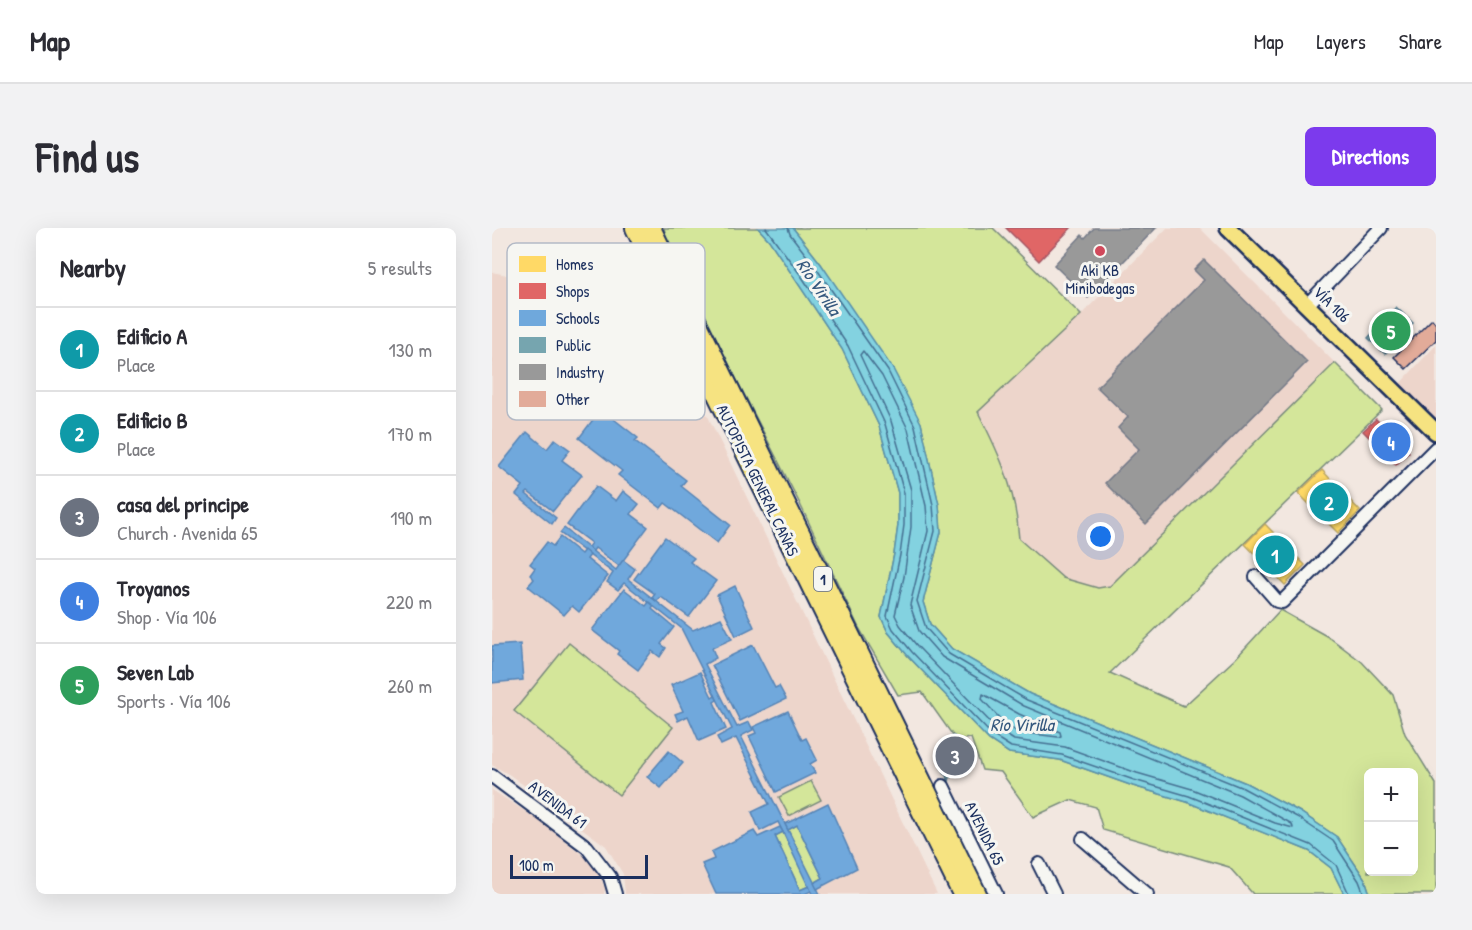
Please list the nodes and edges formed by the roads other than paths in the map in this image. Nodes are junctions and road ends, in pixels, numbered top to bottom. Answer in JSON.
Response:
{"nodes":[{"id":1,"x":635,"y":228,"type":"edge"},
{"id":2,"x":651,"y":228,"type":"edge"},
{"id":3,"x":1228,"y":228,"type":"edge"},
{"id":4,"x":1381,"y":228,"type":"edge"},
{"id":5,"x":645,"y":243,"type":"edge"},
{"id":6,"x":655,"y":243,"type":"edge"},
{"id":7,"x":1307,"y":305,"type":"junction"},
{"id":8,"x":705,"y":353,"type":"edge"},
{"id":9,"x":705,"y":357,"type":"edge"},
{"id":10,"x":1436,"y":432,"type":"edge"},
{"id":11,"x":1436,"y":448,"type":"edge"},
{"id":12,"x":1256,"y":577,"type":"dead end"},
{"id":13,"x":492,"y":776,"type":"edge"},
{"id":14,"x":944,"y":786,"type":"dead end"},
{"id":15,"x":1083,"y":839,"type":"dead end"},
{"id":16,"x":1039,"y":864,"type":"dead end"},
{"id":17,"x":615,"y":894,"type":"edge"},
{"id":18,"x":962,"y":894,"type":"edge"},
{"id":19,"x":977,"y":894,"type":"edge"},
{"id":20,"x":996,"y":894,"type":"edge"},
{"id":21,"x":1054,"y":894,"type":"edge"},
{"id":22,"x":1147,"y":894,"type":"edge"}],
"edges":[{"from":1,"to":5,"type":"highway","name":"AUTOPISTA GENERAL CAÑAS","number":"1"},
{"from":2,"to":6,"type":"highway","name":"AUTOPISTA GENERAL CAÑAS","number":"1"},
{"from":3,"to":7,"type":"main road","name":"VÍA 106"},
{"from":4,"to":7,"type":"street"},
{"from":7,"to":10,"type":"main road","name":"VÍA 106"},
{"from":8,"to":19,"type":"highway","name":"AUTOPISTA GENERAL CAÑAS","number":"1"},
{"from":9,"to":18,"type":"highway","name":"AUTOPISTA GENERAL CAÑAS","number":"1"},
{"from":11,"to":12,"type":"street"},
{"from":13,"to":17,"type":"street","name":"AVENIDA 61"},
{"from":14,"to":20,"type":"street","name":"AVENIDA 65"},
{"from":15,"to":22,"type":"street"},
{"from":16,"to":21,"type":"street"}]}
